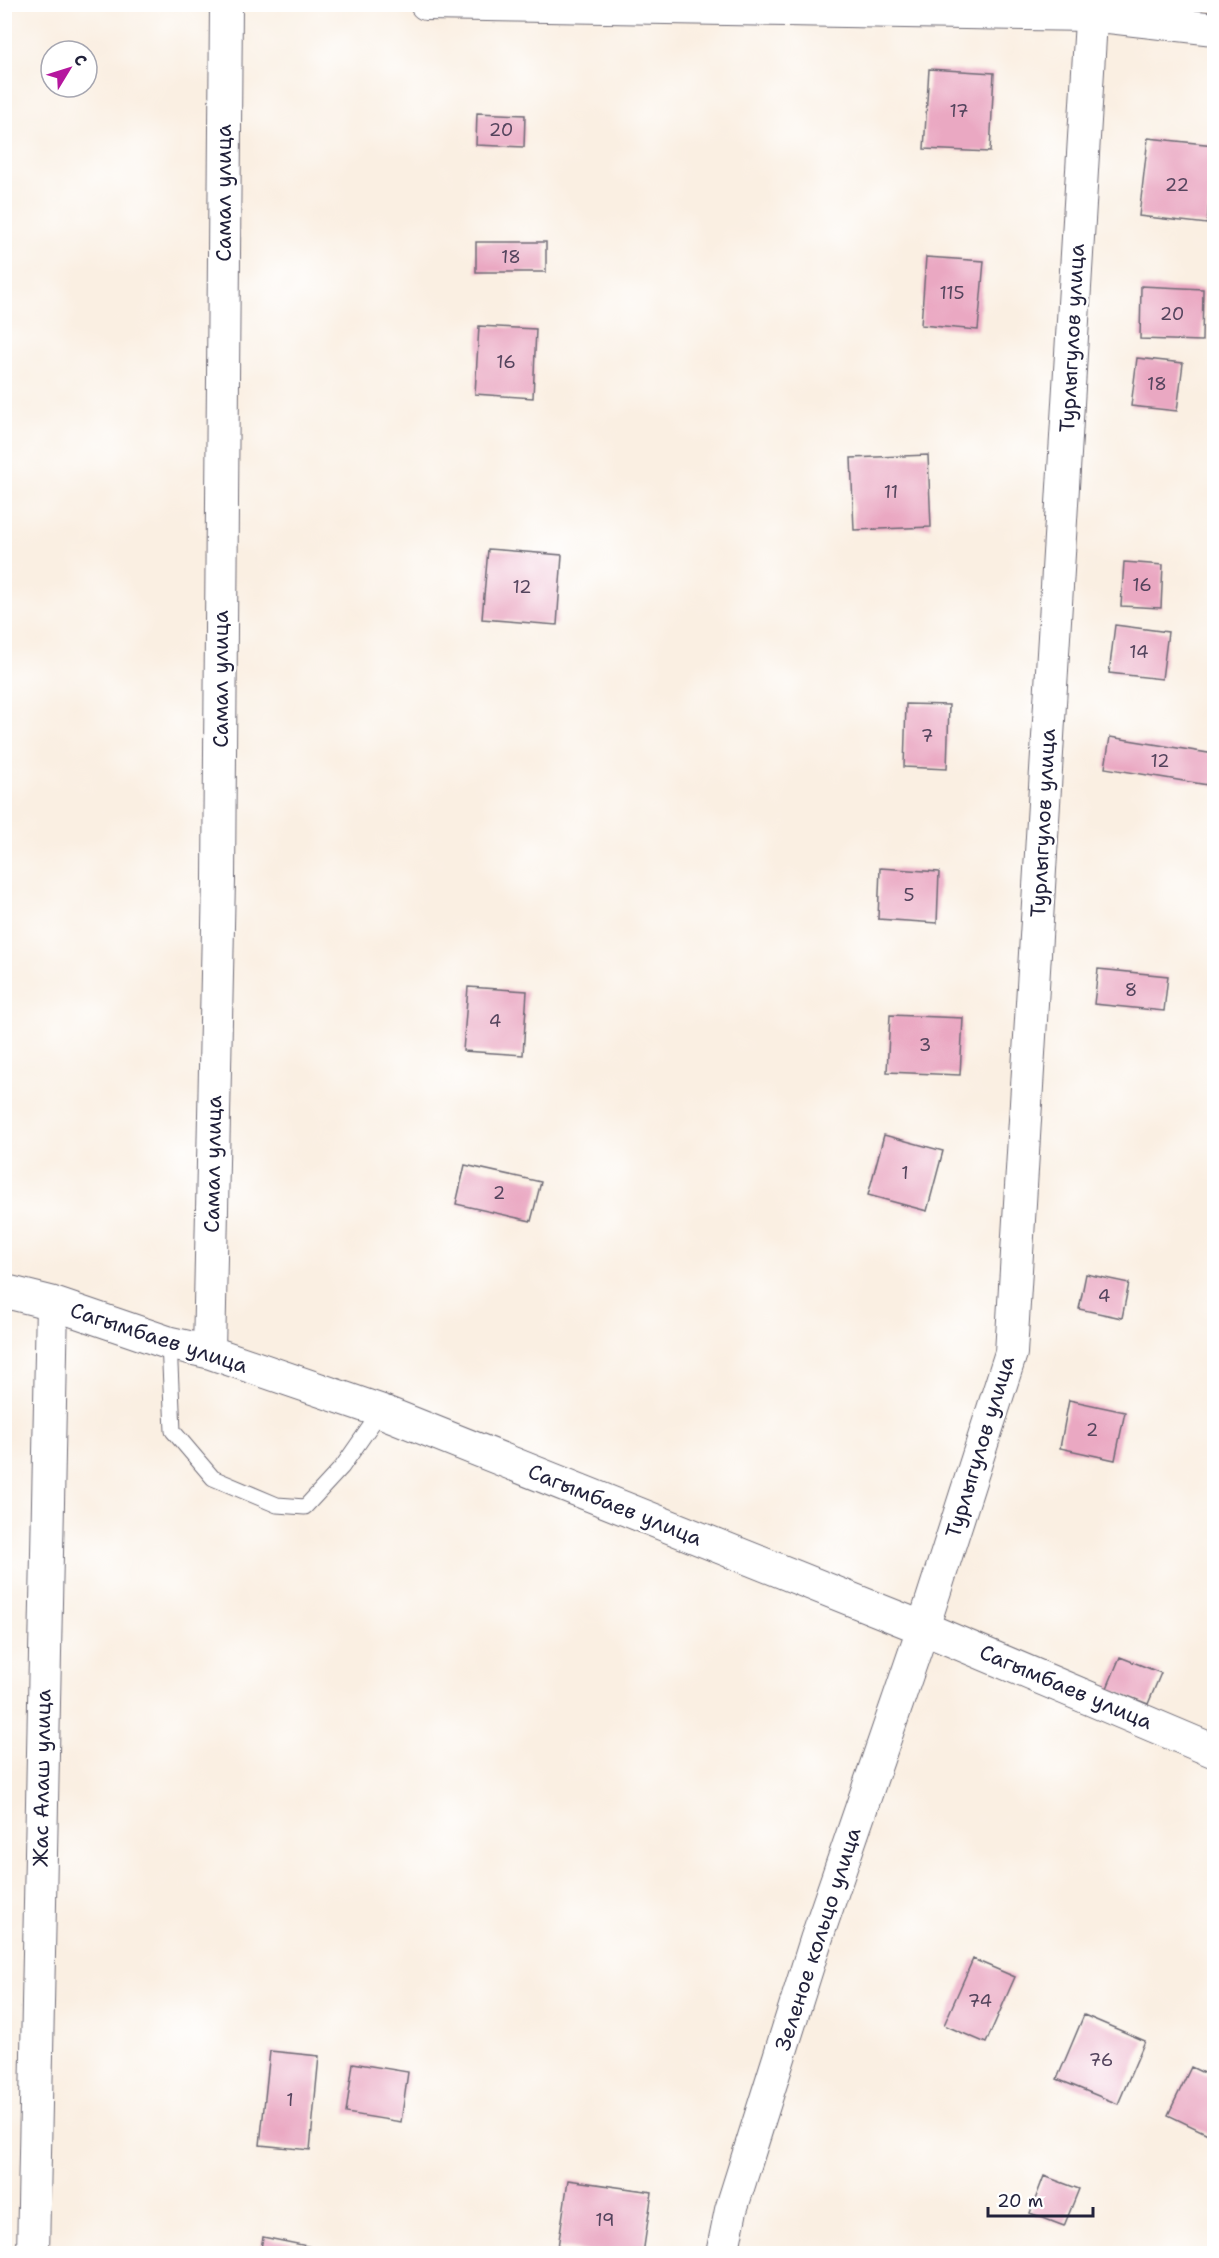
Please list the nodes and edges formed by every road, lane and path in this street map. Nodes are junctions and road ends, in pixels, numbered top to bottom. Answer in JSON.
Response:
{"nodes":[{"id":1,"x":226,"y":4,"type":"edge"},
{"id":2,"x":426,"y":4,"type":"edge"},
{"id":3,"x":1091,"y":10,"type":"edge"},
{"id":4,"x":1215,"y":30,"type":"edge"},
{"id":5,"x":4,"y":1291,"type":"edge"},
{"id":6,"x":52,"y":1303,"type":"junction"},
{"id":7,"x":169,"y":1343,"type":"junction"},
{"id":8,"x":209,"y":1352,"type":"junction"},
{"id":9,"x":381,"y":1411,"type":"junction"},
{"id":10,"x":923,"y":1628,"type":"junction"},
{"id":11,"x":1215,"y":1750,"type":"edge"},
{"id":12,"x":33,"y":2253,"type":"edge"},
{"id":13,"x":722,"y":2253,"type":"edge"}],
"edges":[{"from":1,"to":8,"type":"street","name":"Самал улица"},
{"from":2,"to":3,"type":"street"},
{"from":3,"to":4,"type":"street"},
{"from":3,"to":10,"type":"street","name":"Турлыгулов улица"},
{"from":5,"to":6,"type":"street","name":"Сагымбаев улица"},
{"from":6,"to":7,"type":"street","name":"Сагымбаев улица"},
{"from":6,"to":12,"type":"street","name":"Жас Алаш улица"},
{"from":7,"to":8,"type":"street","name":"Сагымбаев улица"},
{"from":7,"to":9,"type":"lane"},
{"from":8,"to":9,"type":"street","name":"Сагымбаев улица"},
{"from":9,"to":10,"type":"street","name":"Сагымбаев улица"},
{"from":10,"to":11,"type":"street","name":"Сагымбаев улица"},
{"from":10,"to":13,"type":"street","name":"Зеленое кольцо улица"}]}
